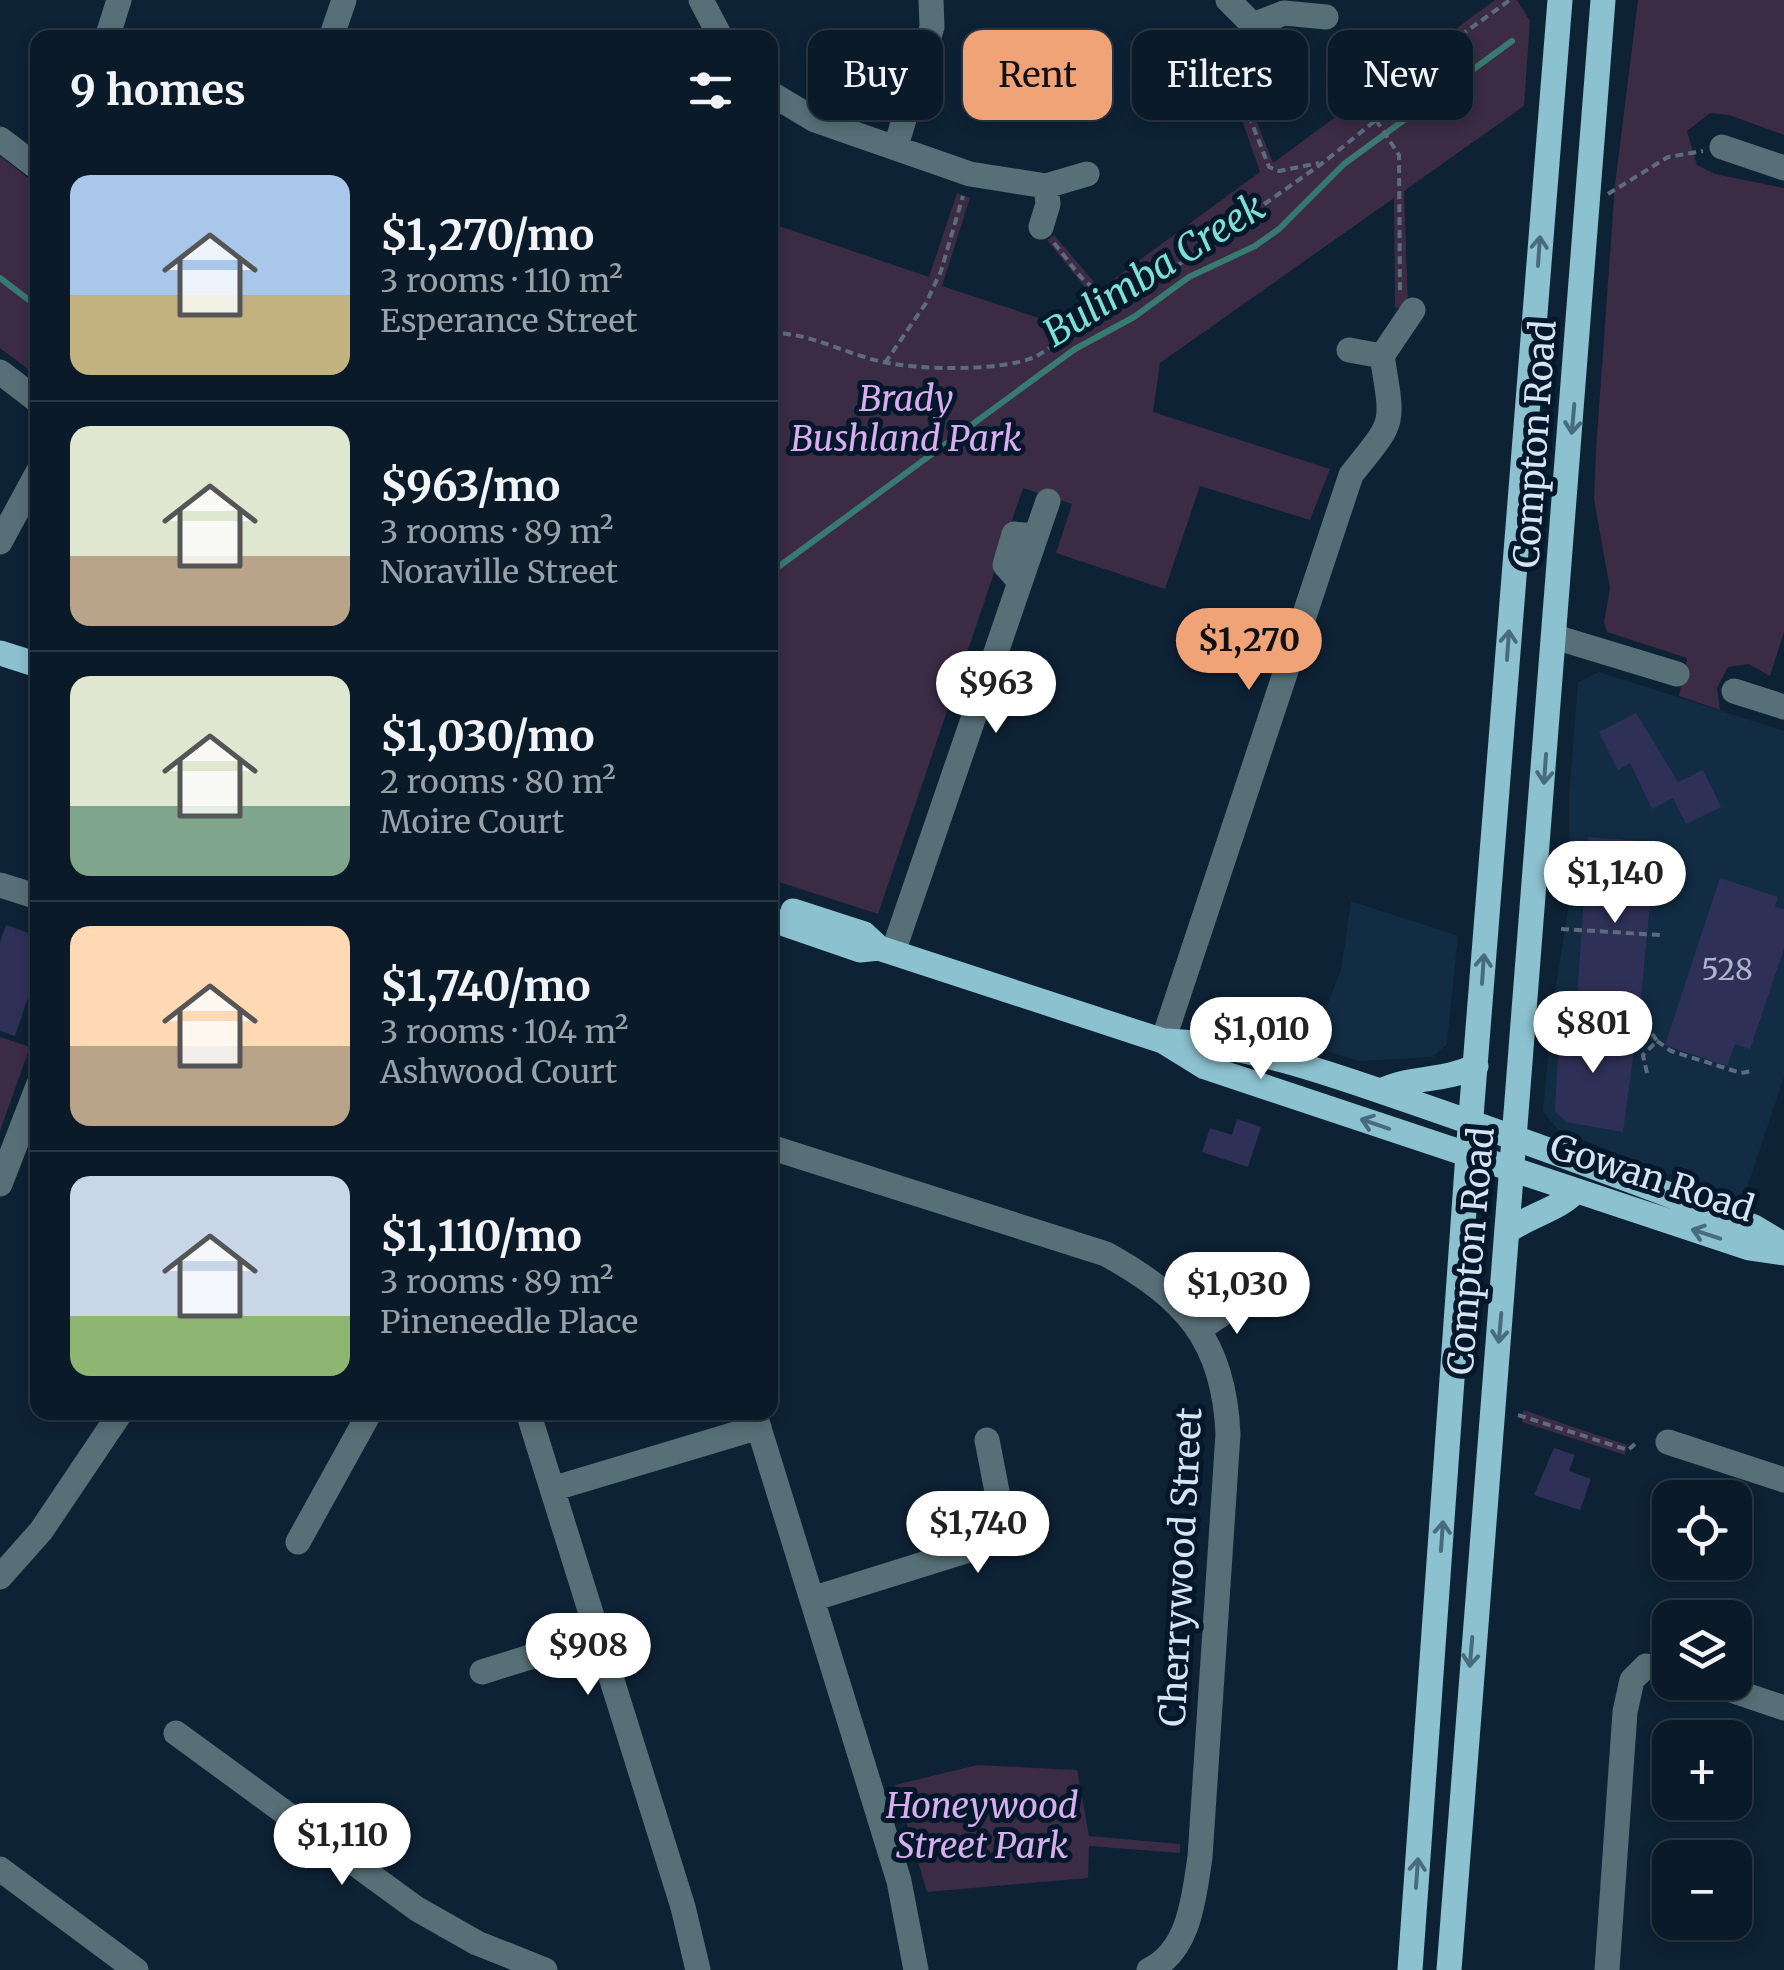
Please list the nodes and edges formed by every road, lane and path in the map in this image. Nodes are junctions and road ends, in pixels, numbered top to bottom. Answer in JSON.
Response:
{"nodes":[{"id":1,"x":118,"y":0,"type":"edge"},
{"id":2,"x":344,"y":0,"type":"edge"},
{"id":3,"x":701,"y":0,"type":"edge"},
{"id":4,"x":931,"y":0,"type":"edge"},
{"id":5,"x":1228,"y":0,"type":"edge"},
{"id":6,"x":1510,"y":0,"type":"edge"},
{"id":7,"x":1603,"y":0,"type":"edge"},
{"id":8,"x":1554,"y":5,"type":"edge"},
{"id":9,"x":1326,"y":16,"type":"dead end"},
{"id":10,"x":1252,"y":25,"type":"junction"},
{"id":11,"x":109,"y":30,"type":"edge"},
{"id":12,"x":334,"y":30,"type":"edge"},
{"id":13,"x":717,"y":30,"type":"edge"},
{"id":14,"x":1251,"y":30,"type":"edge"},
{"id":15,"x":1468,"y":30,"type":"edge"},
{"id":16,"x":778,"y":98,"type":"edge"},
{"id":17,"x":1250,"y":120,"type":"edge"},
{"id":18,"x":1376,"y":120,"type":"joint"},
{"id":19,"x":0,"y":139,"type":"edge"},
{"id":20,"x":896,"y":146,"type":"junction"},
{"id":21,"x":1722,"y":147,"type":"joint"},
{"id":22,"x":30,"y":158,"type":"edge"},
{"id":23,"x":1324,"y":162,"type":"junction"},
{"id":24,"x":1784,"y":168,"type":"edge"},
{"id":25,"x":970,"y":174,"type":"junction"},
{"id":26,"x":1087,"y":174,"type":"dead end"},
{"id":27,"x":1046,"y":186,"type":"junction"},
{"id":28,"x":1586,"y":209,"type":"junction"},
{"id":29,"x":1041,"y":226,"type":"joint"},
{"id":30,"x":1146,"y":286,"type":"junction"},
{"id":31,"x":1413,"y":310,"type":"dead end"},
{"id":32,"x":1399,"y":332,"type":"junction"},
{"id":33,"x":778,"y":333,"type":"edge"},
{"id":34,"x":1349,"y":350,"type":"dead end"},
{"id":35,"x":1382,"y":356,"type":"junction"},
{"id":36,"x":886,"y":362,"type":"junction"},
{"id":37,"x":0,"y":372,"type":"edge"},
{"id":38,"x":30,"y":396,"type":"edge"},
{"id":39,"x":30,"y":487,"type":"edge"},
{"id":40,"x":1048,"y":501,"type":"dead end"},
{"id":41,"x":0,"y":542,"type":"edge"},
{"id":42,"x":1555,"y":637,"type":"junction"},
{"id":43,"x":0,"y":653,"type":"edge"},
{"id":44,"x":30,"y":662,"type":"edge"},
{"id":45,"x":1678,"y":674,"type":"dead end"},
{"id":46,"x":1734,"y":691,"type":"dead end"},
{"id":47,"x":1784,"y":707,"type":"edge"},
{"id":48,"x":0,"y":885,"type":"edge"},
{"id":49,"x":30,"y":895,"type":"edge"},
{"id":50,"x":778,"y":907,"type":"edge"},
{"id":51,"x":778,"y":921,"type":"edge"},
{"id":52,"x":1562,"y":930,"type":"dead end"},
{"id":53,"x":1661,"y":935,"type":"dead end"},
{"id":54,"x":886,"y":950,"type":"junction"},
{"id":55,"x":1651,"y":1032,"type":"dead end"},
{"id":56,"x":1657,"y":1040,"type":"junction"},
{"id":57,"x":1163,"y":1041,"type":"junction"},
{"id":58,"x":1476,"y":1066,"type":"junction"},
{"id":59,"x":1752,"y":1071,"type":"dead end"},
{"id":60,"x":1648,"y":1074,"type":"dead end"},
{"id":61,"x":1381,"y":1091,"type":"junction"},
{"id":62,"x":1471,"y":1122,"type":"junction"},
{"id":63,"x":30,"y":1127,"type":"edge"},
{"id":64,"x":1516,"y":1137,"type":"junction"},
{"id":65,"x":778,"y":1150,"type":"edge"},
{"id":66,"x":1468,"y":1154,"type":"junction"},
{"id":67,"x":1513,"y":1170,"type":"junction"},
{"id":68,"x":0,"y":1184,"type":"edge"},
{"id":69,"x":1576,"y":1191,"type":"junction"},
{"id":70,"x":1508,"y":1231,"type":"junction"},
{"id":71,"x":1784,"y":1245,"type":"edge"},
{"id":72,"x":1784,"y":1253,"type":"edge"},
{"id":73,"x":1244,"y":1300,"type":"dead end"},
{"id":74,"x":1200,"y":1329,"type":"junction"},
{"id":75,"x":1518,"y":1415,"type":"dead end"},
{"id":76,"x":116,"y":1420,"type":"edge"},
{"id":77,"x":366,"y":1420,"type":"edge"},
{"id":78,"x":530,"y":1420,"type":"edge"},
{"id":79,"x":756,"y":1420,"type":"edge"},
{"id":80,"x":987,"y":1440,"type":"dead end"},
{"id":81,"x":1668,"y":1442,"type":"dead end"},
{"id":82,"x":1635,"y":1444,"type":"dead end"},
{"id":83,"x":1784,"y":1480,"type":"edge"},
{"id":84,"x":552,"y":1490,"type":"junction"},
{"id":85,"x":298,"y":1542,"type":"dead end"},
{"id":86,"x":0,"y":1578,"type":"edge"},
{"id":87,"x":812,"y":1599,"type":"junction"},
{"id":88,"x":597,"y":1636,"type":"junction"},
{"id":89,"x":1652,"y":1667,"type":"edge"},
{"id":90,"x":482,"y":1672,"type":"dead end"},
{"id":91,"x":1752,"y":1697,"type":"edge"},
{"id":92,"x":1784,"y":1708,"type":"edge"},
{"id":93,"x":176,"y":1733,"type":"dead end"},
{"id":94,"x":0,"y":1869,"type":"edge"},
{"id":95,"x":132,"y":1969,"type":"edge"},
{"id":96,"x":1156,"y":1969,"type":"edge"},
{"id":97,"x":545,"y":1970,"type":"edge"},
{"id":98,"x":698,"y":1970,"type":"edge"},
{"id":99,"x":916,"y":1970,"type":"edge"},
{"id":100,"x":1410,"y":1970,"type":"edge"},
{"id":101,"x":1448,"y":1970,"type":"edge"},
{"id":102,"x":1607,"y":1970,"type":"edge"}],
"edges":[{"from":1,"to":11,"type":"street"},
{"from":2,"to":12,"type":"street"},
{"from":3,"to":13,"type":"street"},
{"from":4,"to":20,"type":"street"},
{"from":5,"to":10,"type":"street"},
{"from":6,"to":15,"type":"path"},
{"from":7,"to":28,"type":"main road","name":"Compton Road"},
{"from":58,"to":8,"type":"main road","name":"Compton Road","one_way":true},
{"from":9,"to":10,"type":"street"},
{"from":10,"to":14,"type":"street"},
{"from":16,"to":20,"type":"street"},
{"from":17,"to":23,"type":"path"},
{"from":18,"to":23,"type":"path"},
{"from":18,"to":32,"type":"path"},
{"from":19,"to":22,"type":"street"},
{"from":20,"to":25,"type":"street"},
{"from":21,"to":24,"type":"street"},
{"from":21,"to":28,"type":"path"},
{"from":23,"to":30,"type":"path"},
{"from":25,"to":27,"type":"street"},
{"from":25,"to":36,"type":"path"},
{"from":26,"to":27,"type":"street"},
{"from":27,"to":29,"type":"street"},
{"from":28,"to":42,"type":"main road","name":"Compton Road","one_way":true},
{"from":29,"to":30,"type":"path"},
{"from":30,"to":36,"type":"path"},
{"from":31,"to":32,"type":"street"},
{"from":32,"to":35,"type":"street"},
{"from":33,"to":36,"type":"path"},
{"from":34,"to":35,"type":"street"},
{"from":35,"to":57,"type":"street"},
{"from":37,"to":38,"type":"street"},
{"from":39,"to":41,"type":"street"},
{"from":40,"to":54,"type":"street"},
{"from":42,"to":45,"type":"street"},
{"from":42,"to":64,"type":"main road","name":"Compton Road","one_way":true},
{"from":43,"to":44,"type":"main road"},
{"from":46,"to":47,"type":"street"},
{"from":48,"to":49,"type":"street"},
{"from":50,"to":54,"type":"main road"},
{"from":51,"to":54,"type":"main road","name":"Gowan Road"},
{"from":52,"to":53,"type":"path"},
{"from":54,"to":57,"type":"main road","name":"Gowan Road"},
{"from":55,"to":56,"type":"path"},
{"from":56,"to":59,"type":"path"},
{"from":56,"to":60,"type":"path"},
{"from":57,"to":61,"type":"main road","name":"Gowan Road"},
{"from":66,"to":57,"type":"main road","name":"Gowan Road","one_way":true},
{"from":58,"to":61,"type":"main road"},
{"from":58,"to":62,"type":"main road","name":"Compton Road"},
{"from":61,"to":62,"type":"main road","name":"Gowan Road"},
{"from":62,"to":64,"type":"main road","name":"Gowan Road"},
{"from":62,"to":66,"type":"main road","name":"Compton Road"},
{"from":63,"to":68,"type":"street"},
{"from":64,"to":67,"type":"main road","name":"Compton Road"},
{"from":64,"to":71,"type":"main road","name":"Gowan Road"},
{"from":65,"to":74,"type":"street","name":"Cherrywood Street"},
{"from":66,"to":67,"type":"main road","name":"Gowan Road"},
{"from":100,"to":66,"type":"main road","name":"Compton Road","one_way":true},
{"from":67,"to":69,"type":"main road","name":"Gowan Road"},
{"from":67,"to":70,"type":"main road","name":"Compton Road"},
{"from":69,"to":70,"type":"main road"},
{"from":72,"to":69,"type":"main road","name":"Gowan Road","one_way":true},
{"from":70,"to":101,"type":"main road","name":"Compton Road","one_way":true},
{"from":73,"to":74,"type":"street"},
{"from":74,"to":96,"type":"street","name":"Cherrywood Street"},
{"from":75,"to":82,"type":"path"},
{"from":76,"to":86,"type":"street"},
{"from":77,"to":85,"type":"street"},
{"from":78,"to":84,"type":"street"},
{"from":79,"to":84,"type":"street"},
{"from":79,"to":87,"type":"street"},
{"from":80,"to":87,"type":"street"},
{"from":81,"to":83,"type":"street"},
{"from":84,"to":88,"type":"street"},
{"from":87,"to":99,"type":"street"},
{"from":88,"to":90,"type":"street"},
{"from":88,"to":98,"type":"street"},
{"from":89,"to":102,"type":"street"},
{"from":91,"to":92,"type":"street"},
{"from":93,"to":97,"type":"street"},
{"from":94,"to":95,"type":"street"}]}
